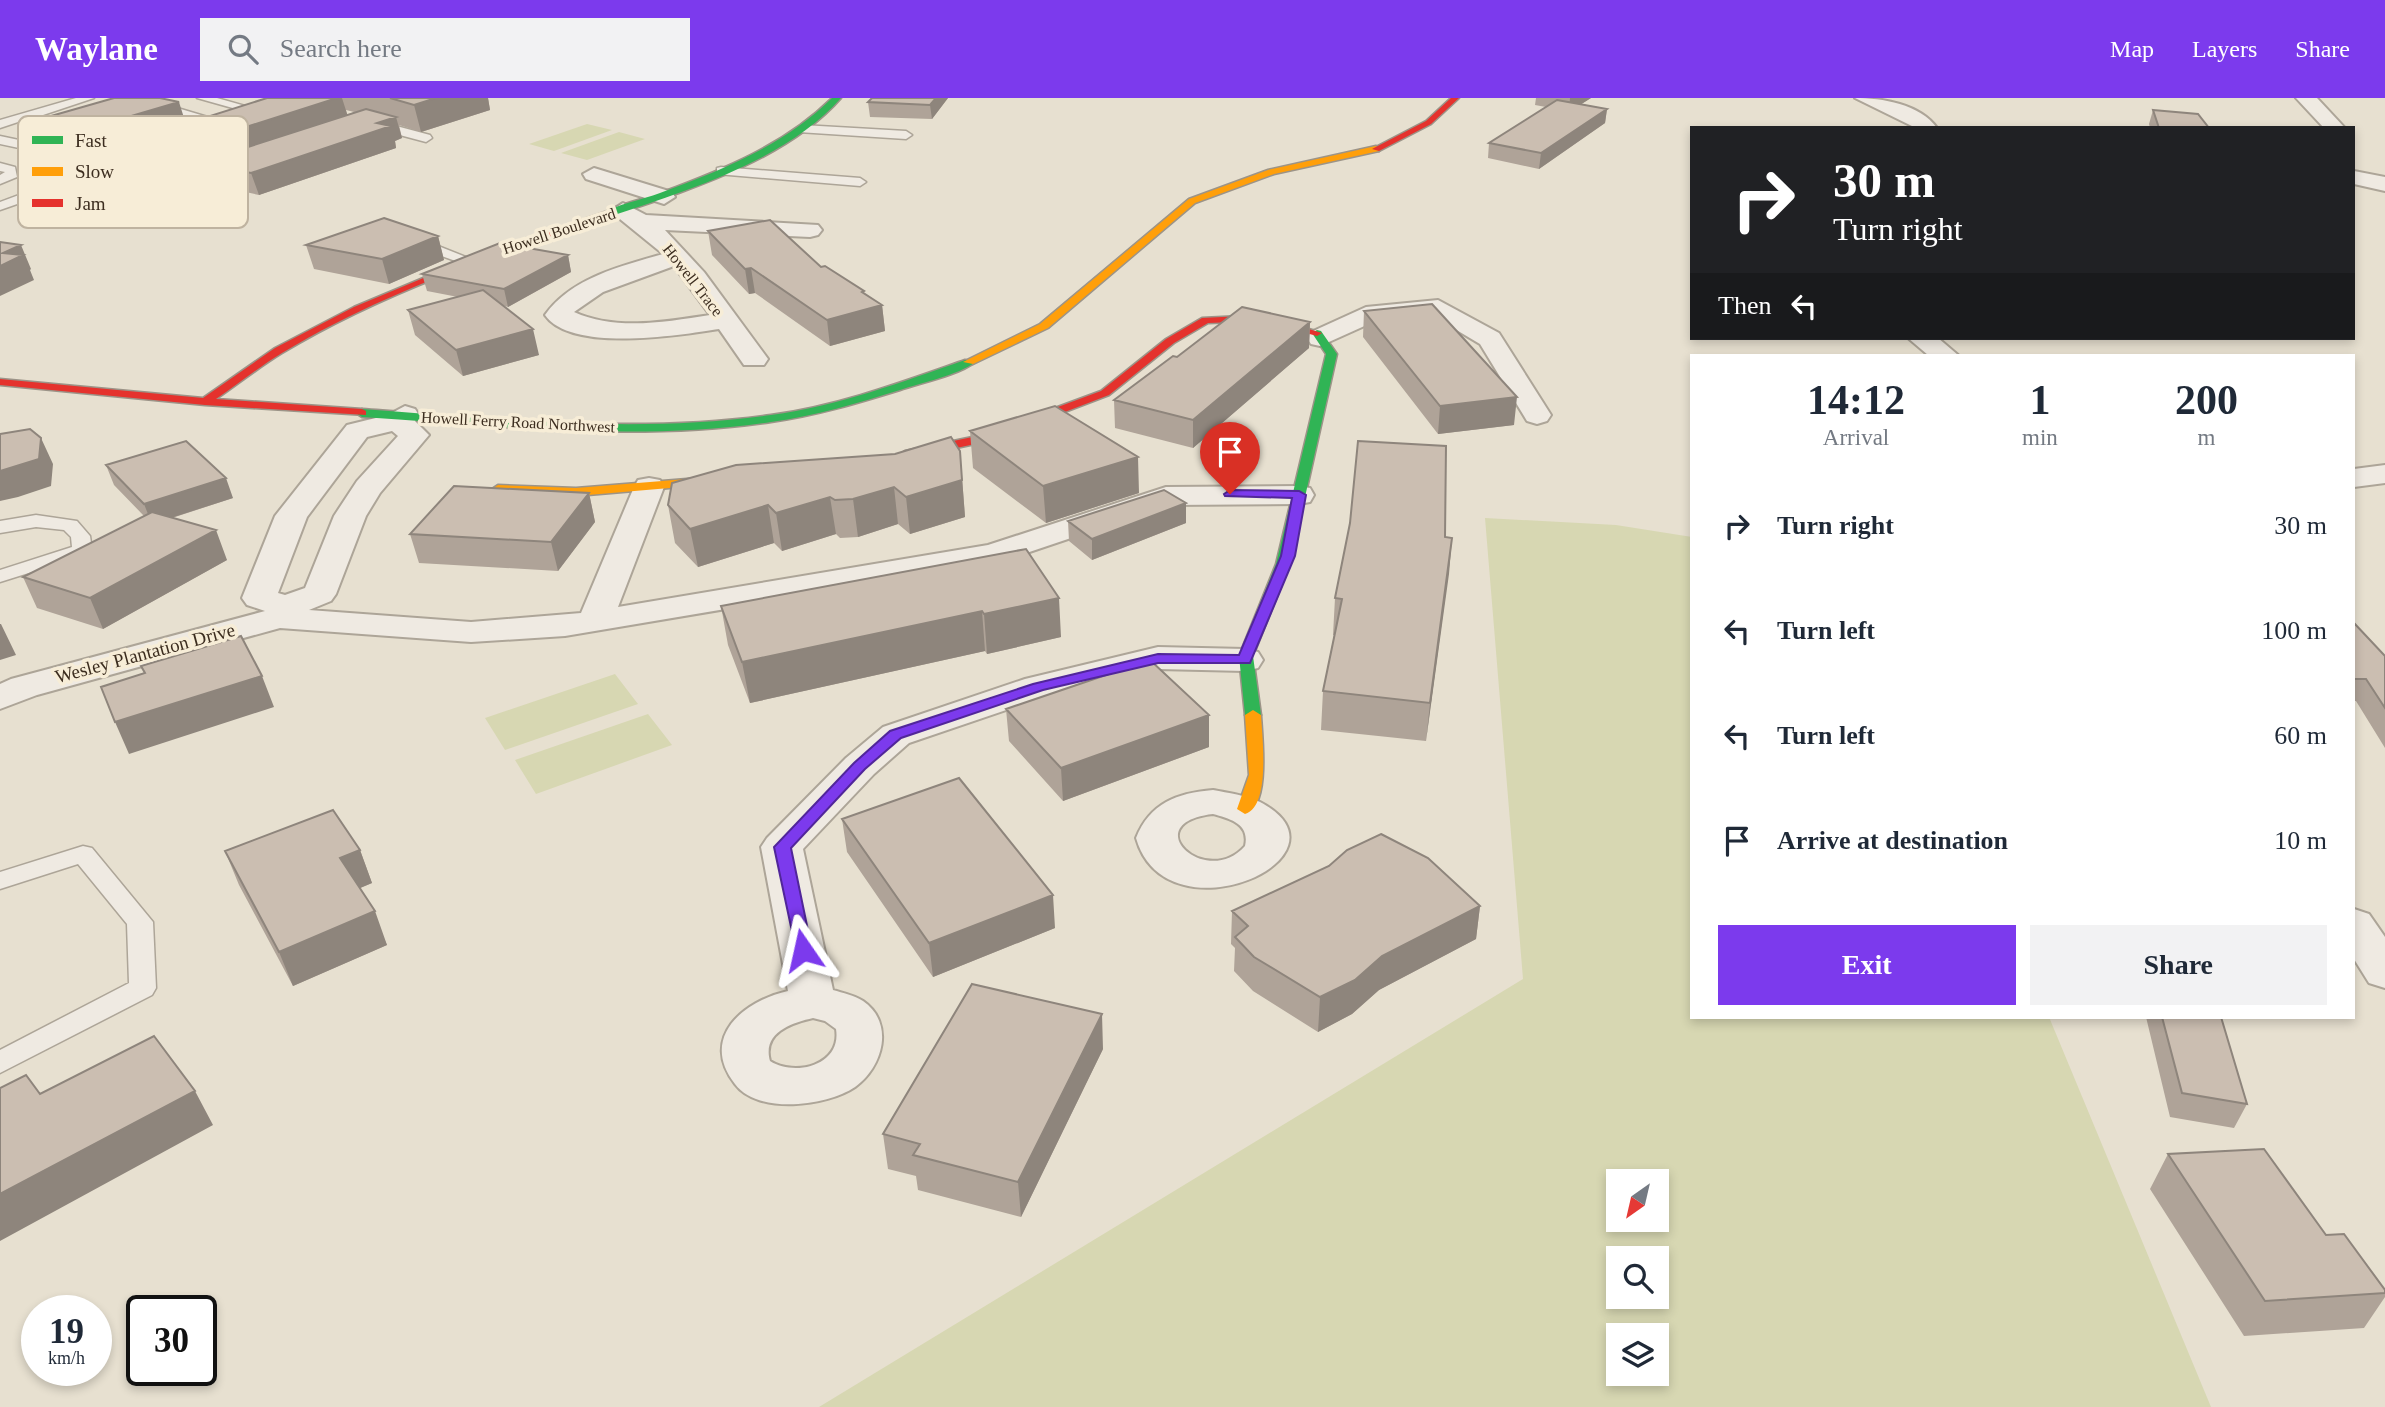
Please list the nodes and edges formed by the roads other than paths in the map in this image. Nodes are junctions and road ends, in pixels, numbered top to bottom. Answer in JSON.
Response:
{"nodes":[{"id":1,"x":88,"y":98,"type":"edge"},
{"id":2,"x":203,"y":98,"type":"edge"},
{"id":3,"x":265,"y":98,"type":"edge"},
{"id":4,"x":837,"y":98,"type":"edge"},
{"id":5,"x":1455,"y":98,"type":"edge"},
{"id":6,"x":1866,"y":98,"type":"edge"},
{"id":7,"x":2306,"y":98,"type":"edge"},
{"id":8,"x":145,"y":102,"type":"edge"},
{"id":9,"x":241,"y":108,"type":"junction"},
{"id":10,"x":28,"y":116,"type":"edge"},
{"id":11,"x":191,"y":116,"type":"edge"},
{"id":12,"x":221,"y":116,"type":"edge"},
{"id":13,"x":18,"y":119,"type":"edge"},
{"id":14,"x":0,"y":124,"type":"edge"},
{"id":15,"x":364,"y":124,"type":"edge"},
{"id":16,"x":253,"y":126,"type":"edge"},
{"id":17,"x":1925,"y":126,"type":"edge"},
{"id":18,"x":2333,"y":126,"type":"edge"},
{"id":19,"x":802,"y":129,"type":"junction"},
{"id":20,"x":906,"y":135,"type":"dead end"},
{"id":21,"x":426,"y":138,"type":"edge"},
{"id":22,"x":0,"y":140,"type":"edge"},
{"id":23,"x":18,"y":144,"type":"edge"},
{"id":24,"x":0,"y":167,"type":"edge"},
{"id":25,"x":721,"y":171,"type":"junction"},
{"id":26,"x":594,"y":174,"type":"dead end"},
{"id":27,"x":2355,"y":175,"type":"edge"},
{"id":28,"x":0,"y":180,"type":"edge"},
{"id":29,"x":860,"y":182,"type":"dead end"},
{"id":30,"x":2385,"y":184,"type":"edge"},
{"id":31,"x":664,"y":197,"type":"junction"},
{"id":32,"x":18,"y":200,"type":"edge"},
{"id":33,"x":0,"y":206,"type":"edge"},
{"id":34,"x":633,"y":216,"type":"junction"},
{"id":35,"x":810,"y":230,"type":"dead end"},
{"id":36,"x":398,"y":236,"type":"edge"},
{"id":37,"x":677,"y":257,"type":"junction"},
{"id":38,"x":469,"y":261,"type":"junction"},
{"id":39,"x":725,"y":320,"type":"junction"},
{"id":40,"x":1320,"y":338,"type":"junction"},
{"id":41,"x":1924,"y":340,"type":"edge"},
{"id":42,"x":1944,"y":354,"type":"edge"},
{"id":43,"x":754,"y":359,"type":"dead end"},
{"id":44,"x":0,"y":382,"type":"edge"},
{"id":45,"x":205,"y":402,"type":"junction"},
{"id":46,"x":1537,"y":415,"type":"dead end"},
{"id":47,"x":401,"y":418,"type":"junction"},
{"id":48,"x":894,"y":457,"type":"edge"},
{"id":49,"x":2385,"y":474,"type":"edge"},
{"id":50,"x":745,"y":478,"type":"edge"},
{"id":51,"x":2355,"y":478,"type":"edge"},
{"id":52,"x":649,"y":487,"type":"junction"},
{"id":53,"x":368,"y":488,"type":"junction"},
{"id":54,"x":487,"y":489,"type":"edge"},
{"id":55,"x":310,"y":490,"type":"junction"},
{"id":56,"x":1299,"y":495,"type":"junction"},
{"id":57,"x":0,"y":527,"type":"edge"},
{"id":58,"x":0,"y":576,"type":"edge"},
{"id":59,"x":282,"y":613,"type":"junction"},
{"id":60,"x":595,"y":621,"type":"junction"},
{"id":61,"x":1245,"y":660,"type":"junction"},
{"id":62,"x":0,"y":698,"type":"edge"},
{"id":63,"x":1245,"y":809,"type":"dead end"},
{"id":64,"x":0,"y":881,"type":"edge"},
{"id":65,"x":2355,"y":927,"type":"edge"},
{"id":66,"x":2385,"y":972,"type":"edge"},
{"id":67,"x":813,"y":1002,"type":"dead end"},
{"id":68,"x":0,"y":1063,"type":"edge"}],
"edges":[{"from":1,"to":10,"type":"lane"},
{"from":2,"to":9,"type":"lane"},
{"from":3,"to":9,"type":"lane"},
{"from":4,"to":19,"type":"street","name":"Howell Boulevard"},
{"from":5,"to":47,"type":"street","name":"Howell Ferry Road Northwest"},
{"from":6,"to":17,"type":"street"},
{"from":7,"to":18,"type":"street"},
{"from":8,"to":11,"type":"lane"},
{"from":9,"to":12,"type":"lane"},
{"from":9,"to":16,"type":"lane"},
{"from":13,"to":14,"type":"lane"},
{"from":15,"to":21,"type":"lane"},
{"from":19,"to":20,"type":"lane"},
{"from":19,"to":25,"type":"street","name":"Howell Boulevard"},
{"from":22,"to":23,"type":"lane"},
{"from":24,"to":28,"type":"lane"},
{"from":25,"to":29,"type":"lane"},
{"from":25,"to":31,"type":"street","name":"Howell Boulevard"},
{"from":26,"to":31,"type":"street"},
{"from":27,"to":30,"type":"street"},
{"from":31,"to":34,"type":"street","name":"Howell Boulevard"},
{"from":32,"to":33,"type":"lane"},
{"from":34,"to":35,"type":"street"},
{"from":34,"to":37,"type":"street","name":"Howell Trace"},
{"from":34,"to":38,"type":"street","name":"Howell Boulevard"},
{"from":36,"to":38,"type":"lane"},
{"from":37,"to":39,"type":"street","name":"Howell Trace"},
{"from":37,"to":39,"type":"street"},
{"from":38,"to":45,"type":"street","name":"Howell Boulevard"},
{"from":39,"to":43,"type":"street","name":"Howell Trace"},
{"from":40,"to":46,"type":"street"},
{"from":40,"to":48,"type":"street"},
{"from":40,"to":56,"type":"street"},
{"from":41,"to":42,"type":"street"},
{"from":44,"to":45,"type":"street","name":"Howell Ferry Road Northwest"},
{"from":45,"to":47,"type":"street","name":"Howell Ferry Road Northwest"},
{"from":47,"to":53,"type":"street","name":"Wesley Plantation Drive"},
{"from":47,"to":55,"type":"street"},
{"from":49,"to":51,"type":"street"},
{"from":50,"to":52,"type":"street"},
{"from":52,"to":54,"type":"street"},
{"from":52,"to":60,"type":"street"},
{"from":53,"to":55,"type":"street"},
{"from":53,"to":59,"type":"street","name":"Wesley Plantation Drive"},
{"from":55,"to":59,"type":"street"},
{"from":56,"to":60,"type":"street"},
{"from":56,"to":61,"type":"street"},
{"from":57,"to":58,"type":"lane"},
{"from":59,"to":60,"type":"street"},
{"from":59,"to":62,"type":"street","name":"Wesley Plantation Drive"},
{"from":61,"to":63,"type":"street"},
{"from":61,"to":67,"type":"street"},
{"from":64,"to":68,"type":"lane"},
{"from":65,"to":66,"type":"street"}]}
